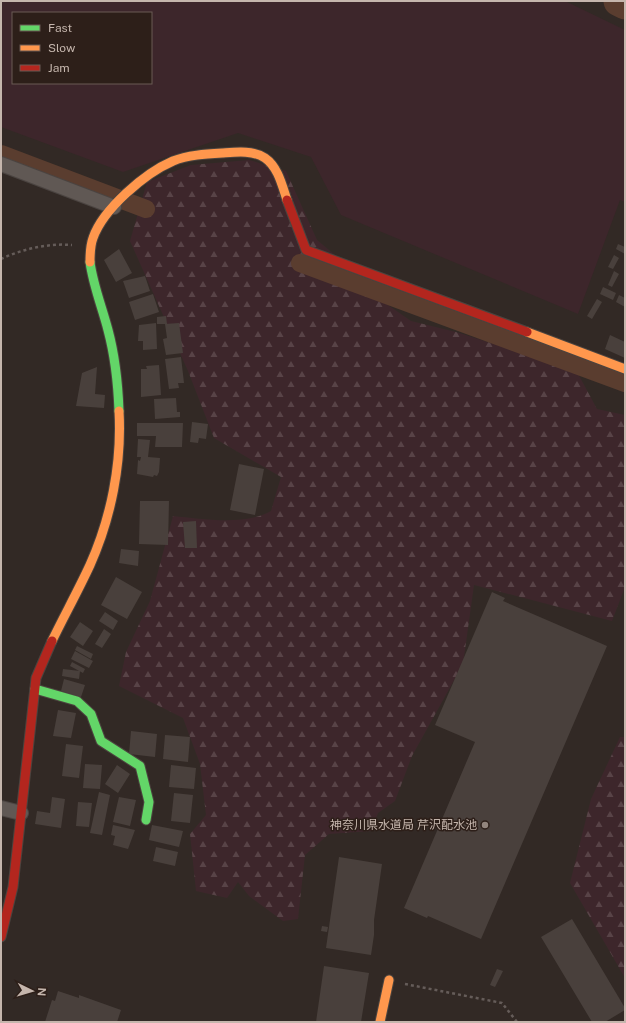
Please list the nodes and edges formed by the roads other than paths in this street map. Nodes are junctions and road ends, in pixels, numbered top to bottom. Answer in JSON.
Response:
{"nodes":[{"id":1,"x":1,"y":164,"type":"edge"},
{"id":2,"x":116,"y":205,"type":"junction"},
{"id":3,"x":625,"y":369,"type":"edge"},
{"id":4,"x":35,"y":689,"type":"junction"},
{"id":5,"x":1,"y":808,"type":"edge"},
{"id":6,"x":21,"y":813,"type":"junction"},
{"id":7,"x":146,"y":820,"type":"dead end"},
{"id":8,"x":1,"y":937,"type":"edge"},
{"id":9,"x":389,"y":980,"type":"road end"},
{"id":10,"x":380,"y":1022,"type":"edge"}],
"edges":[{"from":1,"to":2,"type":"street"},
{"from":2,"to":3,"type":"street"},
{"from":2,"to":4,"type":"street"},
{"from":4,"to":6,"type":"street"},
{"from":4,"to":7,"type":"street"},
{"from":5,"to":6,"type":"street"},
{"from":6,"to":8,"type":"street"},
{"from":9,"to":10,"type":"street"}]}
